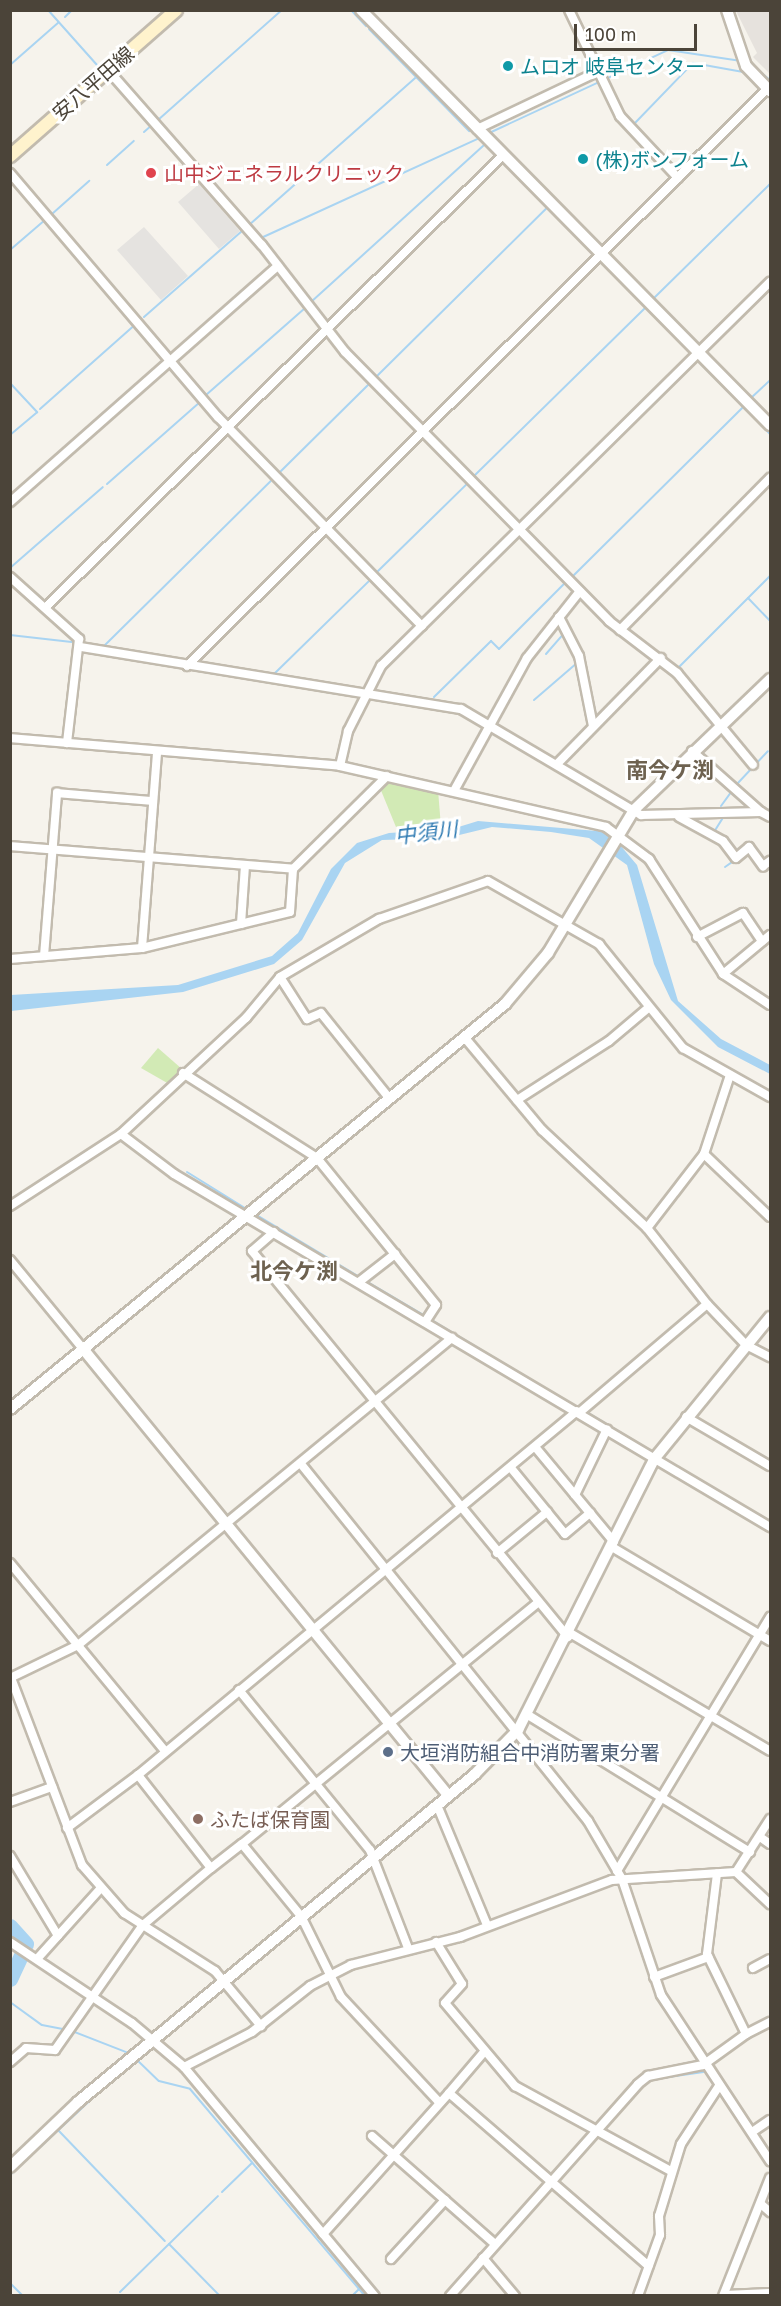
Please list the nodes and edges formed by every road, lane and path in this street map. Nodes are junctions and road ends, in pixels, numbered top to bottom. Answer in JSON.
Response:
{"nodes":[{"id":1,"x":176,"y":10,"type":"edge"},
{"id":2,"x":361,"y":10,"type":"edge"},
{"id":3,"x":569,"y":10,"type":"edge"},
{"id":4,"x":726,"y":10,"type":"edge"},
{"id":5,"x":108,"y":70,"type":"junction"},
{"id":6,"x":600,"y":73,"type":"junction"},
{"id":7,"x":769,"y":90,"type":"edge"},
{"id":8,"x":478,"y":130,"type":"junction"},
{"id":9,"x":503,"y":155,"type":"junction"},
{"id":10,"x":10,"y":156,"type":"edge"},
{"id":11,"x":10,"y":172,"type":"edge"},
{"id":12,"x":678,"y":178,"type":"junction"},
{"id":13,"x":600,"y":254,"type":"junction"},
{"id":14,"x":278,"y":266,"type":"junction"},
{"id":15,"x":771,"y":282,"type":"edge"},
{"id":16,"x":327,"y":328,"type":"junction"},
{"id":17,"x":699,"y":353,"type":"junction"},
{"id":18,"x":173,"y":359,"type":"junction"},
{"id":19,"x":771,"y":425,"type":"edge"},
{"id":20,"x":227,"y":427,"type":"junction"},
{"id":21,"x":422,"y":430,"type":"junction"},
{"id":22,"x":771,"y":478,"type":"edge"},
{"id":23,"x":10,"y":502,"type":"edge"},
{"id":24,"x":324,"y":527,"type":"junction"},
{"id":25,"x":520,"y":530,"type":"junction"},
{"id":26,"x":10,"y":577,"type":"edge"},
{"id":27,"x":580,"y":591,"type":"junction"},
{"id":28,"x":46,"y":607,"type":"junction"},
{"id":29,"x":560,"y":617,"type":"junction"},
{"id":30,"x":422,"y":626,"type":"junction"},
{"id":31,"x":620,"y":630,"type":"junction"},
{"id":32,"x":81,"y":647,"type":"junction"},
{"id":33,"x":661,"y":658,"type":"junction"},
{"id":34,"x":186,"y":666,"type":"junction"},
{"id":35,"x":771,"y":679,"type":"edge"},
{"id":36,"x":368,"y":694,"type":"junction"},
{"id":37,"x":491,"y":724,"type":"junction"},
{"id":38,"x":593,"y":726,"type":"junction"},
{"id":39,"x":718,"y":727,"type":"junction"},
{"id":40,"x":10,"y":738,"type":"edge"},
{"id":41,"x":67,"y":743,"type":"junction"},
{"id":42,"x":692,"y":751,"type":"junction"},
{"id":43,"x":157,"y":752,"type":"junction"},
{"id":44,"x":558,"y":764,"type":"junction"},
{"id":45,"x":753,"y":765,"type":"dead end"},
{"id":46,"x":340,"y":766,"type":"junction"},
{"id":47,"x":387,"y":776,"type":"junction"},
{"id":48,"x":455,"y":789,"type":"junction"},
{"id":49,"x":153,"y":801,"type":"junction"},
{"id":50,"x":634,"y":810,"type":"junction"},
{"id":51,"x":761,"y":812,"type":"junction"},
{"id":52,"x":678,"y":817,"type":"junction"},
{"id":53,"x":771,"y":817,"type":"edge"},
{"id":54,"x":617,"y":834,"type":"junction"},
{"id":55,"x":10,"y":846,"type":"edge"},
{"id":56,"x":53,"y":850,"type":"junction"},
{"id":57,"x":149,"y":858,"type":"junction"},
{"id":58,"x":771,"y":861,"type":"edge"},
{"id":59,"x":245,"y":866,"type":"junction"},
{"id":60,"x":293,"y":869,"type":"junction"},
{"id":61,"x":567,"y":922,"type":"junction"},
{"id":62,"x":241,"y":924,"type":"junction"},
{"id":63,"x":771,"y":935,"type":"edge"},
{"id":64,"x":697,"y":937,"type":"junction"},
{"id":65,"x":762,"y":941,"type":"junction"},
{"id":66,"x":142,"y":948,"type":"junction"},
{"id":67,"x":44,"y":956,"type":"junction"},
{"id":68,"x":10,"y":958,"type":"edge"},
{"id":69,"x":723,"y":974,"type":"junction"},
{"id":70,"x":280,"y":977,"type":"junction"},
{"id":71,"x":771,"y":1005,"type":"edge"},
{"id":72,"x":648,"y":1008,"type":"junction"},
{"id":73,"x":465,"y":1038,"type":"junction"},
{"id":74,"x":183,"y":1073,"type":"junction"},
{"id":75,"x":730,"y":1074,"type":"junction"},
{"id":76,"x":771,"y":1096,"type":"edge"},
{"id":77,"x":390,"y":1099,"type":"junction"},
{"id":78,"x":517,"y":1100,"type":"junction"},
{"id":79,"x":121,"y":1134,"type":"junction"},
{"id":80,"x":704,"y":1154,"type":"junction"},
{"id":81,"x":317,"y":1158,"type":"junction"},
{"id":82,"x":10,"y":1206,"type":"edge"},
{"id":83,"x":246,"y":1216,"type":"junction"},
{"id":84,"x":771,"y":1217,"type":"edge"},
{"id":85,"x":647,"y":1228,"type":"junction"},
{"id":86,"x":274,"y":1232,"type":"junction"},
{"id":87,"x":395,"y":1254,"type":"junction"},
{"id":88,"x":10,"y":1260,"type":"edge"},
{"id":89,"x":358,"y":1282,"type":"junction"},
{"id":90,"x":707,"y":1304,"type":"junction"},
{"id":91,"x":771,"y":1317,"type":"edge"},
{"id":92,"x":425,"y":1322,"type":"junction"},
{"id":93,"x":452,"y":1338,"type":"junction"},
{"id":94,"x":746,"y":1345,"type":"junction"},
{"id":95,"x":84,"y":1350,"type":"junction"},
{"id":96,"x":771,"y":1358,"type":"edge"},
{"id":97,"x":375,"y":1403,"type":"junction"},
{"id":98,"x":10,"y":1410,"type":"edge"},
{"id":99,"x":578,"y":1412,"type":"junction"},
{"id":100,"x":686,"y":1417,"type":"junction"},
{"id":101,"x":607,"y":1430,"type":"junction"},
{"id":102,"x":536,"y":1448,"type":"junction"},
{"id":103,"x":655,"y":1458,"type":"junction"},
{"id":104,"x":301,"y":1464,"type":"junction"},
{"id":105,"x":771,"y":1466,"type":"edge"},
{"id":106,"x":511,"y":1468,"type":"junction"},
{"id":107,"x":575,"y":1495,"type":"junction"},
{"id":108,"x":461,"y":1509,"type":"junction"},
{"id":109,"x":547,"y":1512,"type":"junction"},
{"id":110,"x":590,"y":1513,"type":"junction"},
{"id":111,"x":226,"y":1524,"type":"junction"},
{"id":112,"x":771,"y":1527,"type":"edge"},
{"id":113,"x":613,"y":1544,"type":"junction"},
{"id":114,"x":497,"y":1553,"type":"junction"},
{"id":115,"x":10,"y":1563,"type":"edge"},
{"id":116,"x":387,"y":1568,"type":"junction"},
{"id":117,"x":539,"y":1602,"type":"junction"},
{"id":118,"x":771,"y":1617,"type":"edge"},
{"id":119,"x":312,"y":1630,"type":"junction"},
{"id":120,"x":569,"y":1635,"type":"junction"},
{"id":121,"x":760,"y":1635,"type":"junction"},
{"id":122,"x":771,"y":1641,"type":"edge"},
{"id":123,"x":78,"y":1645,"type":"junction"},
{"id":124,"x":464,"y":1661,"type":"junction"},
{"id":125,"x":11,"y":1678,"type":"edge"},
{"id":126,"x":239,"y":1690,"type":"junction"},
{"id":127,"x":528,"y":1715,"type":"junction"},
{"id":128,"x":711,"y":1716,"type":"junction"},
{"id":129,"x":389,"y":1723,"type":"junction"},
{"id":130,"x":518,"y":1730,"type":"junction"},
{"id":131,"x":165,"y":1751,"type":"junction"},
{"id":132,"x":771,"y":1751,"type":"edge"},
{"id":133,"x":138,"y":1776,"type":"junction"},
{"id":134,"x":315,"y":1784,"type":"junction"},
{"id":135,"x":52,"y":1787,"type":"junction"},
{"id":136,"x":448,"y":1795,"type":"junction"},
{"id":137,"x":663,"y":1798,"type":"junction"},
{"id":138,"x":10,"y":1802,"type":"edge"},
{"id":139,"x":437,"y":1805,"type":"junction"},
{"id":140,"x":771,"y":1819,"type":"edge"},
{"id":141,"x":67,"y":1828,"type":"junction"},
{"id":142,"x":760,"y":1837,"type":"junction"},
{"id":143,"x":242,"y":1844,"type":"junction"},
{"id":144,"x":771,"y":1844,"type":"edge"},
{"id":145,"x":750,"y":1852,"type":"junction"},
{"id":146,"x":10,"y":1856,"type":"edge"},
{"id":147,"x":373,"y":1858,"type":"junction"},
{"id":148,"x":212,"y":1868,"type":"junction"},
{"id":149,"x":736,"y":1872,"type":"junction"},
{"id":150,"x":717,"y":1874,"type":"junction"},
{"id":151,"x":620,"y":1875,"type":"junction"},
{"id":152,"x":100,"y":1889,"type":"junction"},
{"id":153,"x":771,"y":1904,"type":"edge"},
{"id":154,"x":301,"y":1916,"type":"junction"},
{"id":155,"x":143,"y":1925,"type":"junction"},
{"id":156,"x":487,"y":1925,"type":"junction"},
{"id":157,"x":58,"y":1936,"type":"junction"},
{"id":158,"x":10,"y":1942,"type":"edge"},
{"id":159,"x":436,"y":1942,"type":"junction"},
{"id":160,"x":408,"y":1948,"type":"junction"},
{"id":161,"x":708,"y":1958,"type":"junction"},
{"id":162,"x":37,"y":1959,"type":"junction"},
{"id":163,"x":771,"y":1959,"type":"edge"},
{"id":164,"x":753,"y":1968,"type":"dead end"},
{"id":165,"x":330,"y":1975,"type":"junction"},
{"id":166,"x":654,"y":1977,"type":"junction"},
{"id":167,"x":224,"y":1980,"type":"junction"},
{"id":168,"x":89,"y":1995,"type":"junction"},
{"id":169,"x":769,"y":2024,"type":"edge"},
{"id":170,"x":261,"y":2026,"type":"junction"},
{"id":171,"x":746,"y":2034,"type":"junction"},
{"id":172,"x":153,"y":2038,"type":"junction"},
{"id":173,"x":484,"y":2052,"type":"junction"},
{"id":174,"x":10,"y":2062,"type":"edge"},
{"id":175,"x":703,"y":2065,"type":"junction"},
{"id":176,"x":184,"y":2067,"type":"junction"},
{"id":177,"x":719,"y":2086,"type":"junction"},
{"id":178,"x":449,"y":2092,"type":"junction"},
{"id":179,"x":439,"y":2102,"type":"junction"},
{"id":180,"x":771,"y":2120,"type":"edge"},
{"id":181,"x":598,"y":2129,"type":"junction"},
{"id":182,"x":755,"y":2130,"type":"junction"},
{"id":183,"x":372,"y":2136,"type":"dead end"},
{"id":184,"x":393,"y":2154,"type":"junction"},
{"id":185,"x":771,"y":2161,"type":"edge"},
{"id":186,"x":10,"y":2167,"type":"edge"},
{"id":187,"x":671,"y":2170,"type":"junction"},
{"id":188,"x":771,"y":2178,"type":"edge"},
{"id":189,"x":550,"y":2183,"type":"junction"},
{"id":190,"x":445,"y":2200,"type":"junction"},
{"id":191,"x":762,"y":2205,"type":"junction"},
{"id":192,"x":771,"y":2212,"type":"edge"},
{"id":193,"x":323,"y":2234,"type":"junction"},
{"id":194,"x":495,"y":2244,"type":"junction"},
{"id":195,"x":483,"y":2258,"type":"junction"},
{"id":196,"x":391,"y":2259,"type":"dead end"},
{"id":197,"x":649,"y":2266,"type":"junction"},
{"id":198,"x":771,"y":2293,"type":"edge"},
{"id":199,"x":375,"y":2295,"type":"edge"},
{"id":200,"x":450,"y":2295,"type":"edge"},
{"id":201,"x":515,"y":2295,"type":"edge"},
{"id":202,"x":638,"y":2295,"type":"edge"},
{"id":203,"x":723,"y":2295,"type":"edge"}],
"edges":[{"from":1,"to":5,"type":"main road","name":"安八平田線"},
{"from":2,"to":8,"type":"street"},
{"from":3,"to":6,"type":"street"},
{"from":4,"to":7,"type":"street"},
{"from":5,"to":10,"type":"main road","name":"安八平田線"},
{"from":5,"to":14,"type":"street"},
{"from":6,"to":8,"type":"street"},
{"from":6,"to":12,"type":"street"},
{"from":7,"to":12,"type":"street"},
{"from":8,"to":9,"type":"street"},
{"from":9,"to":13,"type":"street"},
{"from":9,"to":16,"type":"street"},
{"from":11,"to":18,"type":"street"},
{"from":12,"to":13,"type":"street"},
{"from":13,"to":17,"type":"street"},
{"from":13,"to":21,"type":"street"},
{"from":14,"to":16,"type":"street"},
{"from":14,"to":18,"type":"street"},
{"from":15,"to":17,"type":"street"},
{"from":16,"to":20,"type":"street"},
{"from":16,"to":21,"type":"street"},
{"from":17,"to":19,"type":"street"},
{"from":17,"to":25,"type":"street"},
{"from":18,"to":20,"type":"street"},
{"from":18,"to":23,"type":"street"},
{"from":20,"to":24,"type":"street"},
{"from":20,"to":28,"type":"street"},
{"from":21,"to":24,"type":"street"},
{"from":21,"to":25,"type":"street"},
{"from":22,"to":31,"type":"street"},
{"from":24,"to":30,"type":"street"},
{"from":24,"to":34,"type":"street"},
{"from":25,"to":27,"type":"street"},
{"from":25,"to":30,"type":"street"},
{"from":26,"to":28,"type":"street"},
{"from":27,"to":29,"type":"street"},
{"from":27,"to":31,"type":"street"},
{"from":28,"to":32,"type":"street"},
{"from":29,"to":37,"type":"street"},
{"from":29,"to":38,"type":"street"},
{"from":30,"to":36,"type":"street"},
{"from":31,"to":33,"type":"street"},
{"from":32,"to":34,"type":"street"},
{"from":32,"to":41,"type":"street"},
{"from":33,"to":38,"type":"street"},
{"from":33,"to":39,"type":"street"},
{"from":34,"to":36,"type":"street"},
{"from":35,"to":39,"type":"street"},
{"from":36,"to":37,"type":"street"},
{"from":36,"to":46,"type":"street"},
{"from":37,"to":44,"type":"street"},
{"from":37,"to":48,"type":"street"},
{"from":38,"to":44,"type":"street"},
{"from":39,"to":42,"type":"street"},
{"from":39,"to":45,"type":"street"},
{"from":40,"to":41,"type":"street"},
{"from":41,"to":43,"type":"street"},
{"from":42,"to":50,"type":"street"},
{"from":42,"to":51,"type":"street"},
{"from":43,"to":46,"type":"street"},
{"from":43,"to":49,"type":"street"},
{"from":44,"to":50,"type":"street"},
{"from":46,"to":47,"type":"street"},
{"from":47,"to":48,"type":"street"},
{"from":47,"to":60,"type":"street"},
{"from":48,"to":54,"type":"street"},
{"from":49,"to":56,"type":"street"},
{"from":49,"to":57,"type":"street"},
{"from":50,"to":52,"type":"street"},
{"from":50,"to":54,"type":"street"},
{"from":51,"to":52,"type":"street"},
{"from":51,"to":53,"type":"street"},
{"from":52,"to":58,"type":"street"},
{"from":54,"to":61,"type":"street"},
{"from":54,"to":64,"type":"street"},
{"from":55,"to":56,"type":"street"},
{"from":56,"to":57,"type":"street"},
{"from":56,"to":67,"type":"street"},
{"from":57,"to":59,"type":"street"},
{"from":57,"to":66,"type":"street"},
{"from":59,"to":60,"type":"street"},
{"from":59,"to":62,"type":"street"},
{"from":60,"to":62,"type":"street"},
{"from":61,"to":70,"type":"street"},
{"from":61,"to":72,"type":"street"},
{"from":61,"to":73,"type":"street"},
{"from":62,"to":66,"type":"street"},
{"from":63,"to":65,"type":"street"},
{"from":64,"to":65,"type":"street"},
{"from":64,"to":69,"type":"street"},
{"from":65,"to":69,"type":"street"},
{"from":66,"to":67,"type":"street"},
{"from":67,"to":68,"type":"street"},
{"from":69,"to":71,"type":"street"},
{"from":70,"to":74,"type":"street"},
{"from":70,"to":77,"type":"street"},
{"from":72,"to":75,"type":"street"},
{"from":72,"to":78,"type":"street"},
{"from":73,"to":77,"type":"street"},
{"from":73,"to":78,"type":"street"},
{"from":74,"to":79,"type":"street"},
{"from":74,"to":81,"type":"street"},
{"from":75,"to":76,"type":"street"},
{"from":75,"to":80,"type":"street"},
{"from":77,"to":81,"type":"street"},
{"from":78,"to":85,"type":"street"},
{"from":79,"to":82,"type":"street"},
{"from":79,"to":83,"type":"street"},
{"from":80,"to":84,"type":"street"},
{"from":80,"to":85,"type":"street"},
{"from":81,"to":83,"type":"street"},
{"from":81,"to":87,"type":"street"},
{"from":83,"to":86,"type":"street"},
{"from":83,"to":95,"type":"street"},
{"from":85,"to":90,"type":"street"},
{"from":86,"to":89,"type":"street"},
{"from":86,"to":97,"type":"street"},
{"from":87,"to":89,"type":"street"},
{"from":87,"to":92,"type":"street"},
{"from":88,"to":95,"type":"street"},
{"from":89,"to":92,"type":"street"},
{"from":90,"to":94,"type":"street"},
{"from":90,"to":99,"type":"street"},
{"from":91,"to":94,"type":"street"},
{"from":92,"to":93,"type":"street"},
{"from":93,"to":97,"type":"street"},
{"from":93,"to":99,"type":"street"},
{"from":94,"to":96,"type":"street"},
{"from":94,"to":100,"type":"street"},
{"from":95,"to":98,"type":"street"},
{"from":95,"to":111,"type":"street"},
{"from":97,"to":104,"type":"street"},
{"from":97,"to":108,"type":"street"},
{"from":99,"to":101,"type":"street"},
{"from":99,"to":102,"type":"street"},
{"from":100,"to":103,"type":"street"},
{"from":100,"to":105,"type":"street"},
{"from":101,"to":103,"type":"street"},
{"from":101,"to":107,"type":"street"},
{"from":102,"to":106,"type":"street"},
{"from":102,"to":107,"type":"street"},
{"from":103,"to":112,"type":"street"},
{"from":103,"to":113,"type":"street"},
{"from":104,"to":111,"type":"street"},
{"from":104,"to":116,"type":"street"},
{"from":106,"to":108,"type":"street"},
{"from":106,"to":109,"type":"street"},
{"from":107,"to":110,"type":"street"},
{"from":108,"to":114,"type":"street"},
{"from":108,"to":116,"type":"street"},
{"from":109,"to":110,"type":"street"},
{"from":109,"to":114,"type":"street"},
{"from":110,"to":113,"type":"street"},
{"from":111,"to":119,"type":"street"},
{"from":111,"to":123,"type":"street"},
{"from":113,"to":120,"type":"street"},
{"from":113,"to":121,"type":"street"},
{"from":114,"to":117,"type":"street"},
{"from":115,"to":123,"type":"street"},
{"from":116,"to":119,"type":"street"},
{"from":116,"to":124,"type":"street"},
{"from":117,"to":120,"type":"street"},
{"from":117,"to":124,"type":"street"},
{"from":118,"to":121,"type":"street"},
{"from":119,"to":126,"type":"street"},
{"from":119,"to":129,"type":"street"},
{"from":120,"to":127,"type":"street"},
{"from":120,"to":128,"type":"street"},
{"from":121,"to":122,"type":"street"},
{"from":121,"to":128,"type":"street"},
{"from":123,"to":125,"type":"street"},
{"from":123,"to":131,"type":"street"},
{"from":124,"to":129,"type":"street"},
{"from":124,"to":130,"type":"street"},
{"from":125,"to":135,"type":"street"},
{"from":126,"to":131,"type":"street"},
{"from":126,"to":134,"type":"street"},
{"from":127,"to":130,"type":"street"},
{"from":127,"to":137,"type":"street"},
{"from":128,"to":132,"type":"street"},
{"from":128,"to":137,"type":"street"},
{"from":129,"to":134,"type":"street"},
{"from":129,"to":136,"type":"street"},
{"from":130,"to":136,"type":"street"},
{"from":130,"to":151,"type":"street"},
{"from":131,"to":133,"type":"street"},
{"from":133,"to":141,"type":"street"},
{"from":133,"to":148,"type":"street"},
{"from":134,"to":143,"type":"street"},
{"from":134,"to":147,"type":"street"},
{"from":135,"to":138,"type":"street"},
{"from":135,"to":141,"type":"street"},
{"from":136,"to":139,"type":"street"},
{"from":137,"to":145,"type":"street"},
{"from":137,"to":151,"type":"street"},
{"from":139,"to":147,"type":"street"},
{"from":139,"to":156,"type":"street"},
{"from":140,"to":142,"type":"street"},
{"from":141,"to":152,"type":"street"},
{"from":142,"to":144,"type":"street"},
{"from":142,"to":145,"type":"street"},
{"from":143,"to":148,"type":"street"},
{"from":143,"to":154,"type":"street"},
{"from":145,"to":149,"type":"street"},
{"from":146,"to":157,"type":"street"},
{"from":147,"to":154,"type":"street"},
{"from":147,"to":160,"type":"street"},
{"from":148,"to":155,"type":"street"},
{"from":149,"to":150,"type":"street"},
{"from":149,"to":153,"type":"street"},
{"from":150,"to":151,"type":"street"},
{"from":150,"to":161,"type":"street"},
{"from":151,"to":156,"type":"street"},
{"from":151,"to":166,"type":"street"},
{"from":152,"to":155,"type":"street"},
{"from":152,"to":157,"type":"street"},
{"from":154,"to":165,"type":"street"},
{"from":154,"to":167,"type":"street"},
{"from":155,"to":167,"type":"street"},
{"from":155,"to":168,"type":"street"},
{"from":156,"to":159,"type":"street"},
{"from":157,"to":162,"type":"street"},
{"from":158,"to":162,"type":"street"},
{"from":159,"to":160,"type":"street"},
{"from":159,"to":173,"type":"street"},
{"from":160,"to":165,"type":"street"},
{"from":161,"to":166,"type":"street"},
{"from":161,"to":171,"type":"street"},
{"from":162,"to":168,"type":"street"},
{"from":163,"to":164,"type":"street"},
{"from":165,"to":170,"type":"street"},
{"from":165,"to":179,"type":"street"},
{"from":166,"to":175,"type":"street"},
{"from":167,"to":170,"type":"street"},
{"from":167,"to":172,"type":"street"},
{"from":168,"to":172,"type":"street"},
{"from":168,"to":174,"type":"street"},
{"from":169,"to":171,"type":"street"},
{"from":170,"to":176,"type":"street"},
{"from":171,"to":175,"type":"street"},
{"from":172,"to":176,"type":"street"},
{"from":172,"to":186,"type":"street"},
{"from":173,"to":178,"type":"street"},
{"from":173,"to":181,"type":"street"},
{"from":175,"to":177,"type":"street"},
{"from":175,"to":181,"type":"street"},
{"from":176,"to":193,"type":"street"},
{"from":177,"to":182,"type":"street"},
{"from":177,"to":187,"type":"street"},
{"from":178,"to":179,"type":"street"},
{"from":178,"to":189,"type":"street"},
{"from":179,"to":184,"type":"street"},
{"from":180,"to":182,"type":"street"},
{"from":181,"to":187,"type":"street"},
{"from":181,"to":189,"type":"street"},
{"from":182,"to":185,"type":"street"},
{"from":183,"to":184,"type":"street"},
{"from":184,"to":190,"type":"street"},
{"from":184,"to":193,"type":"street"},
{"from":187,"to":197,"type":"street"},
{"from":188,"to":191,"type":"street"},
{"from":189,"to":194,"type":"street"},
{"from":189,"to":197,"type":"street"},
{"from":190,"to":194,"type":"street"},
{"from":190,"to":196,"type":"street"},
{"from":191,"to":192,"type":"street"},
{"from":191,"to":203,"type":"street"},
{"from":193,"to":199,"type":"street"},
{"from":194,"to":195,"type":"street"},
{"from":195,"to":200,"type":"street"},
{"from":195,"to":201,"type":"street"},
{"from":197,"to":202,"type":"street"},
{"from":198,"to":203,"type":"street"}]}
